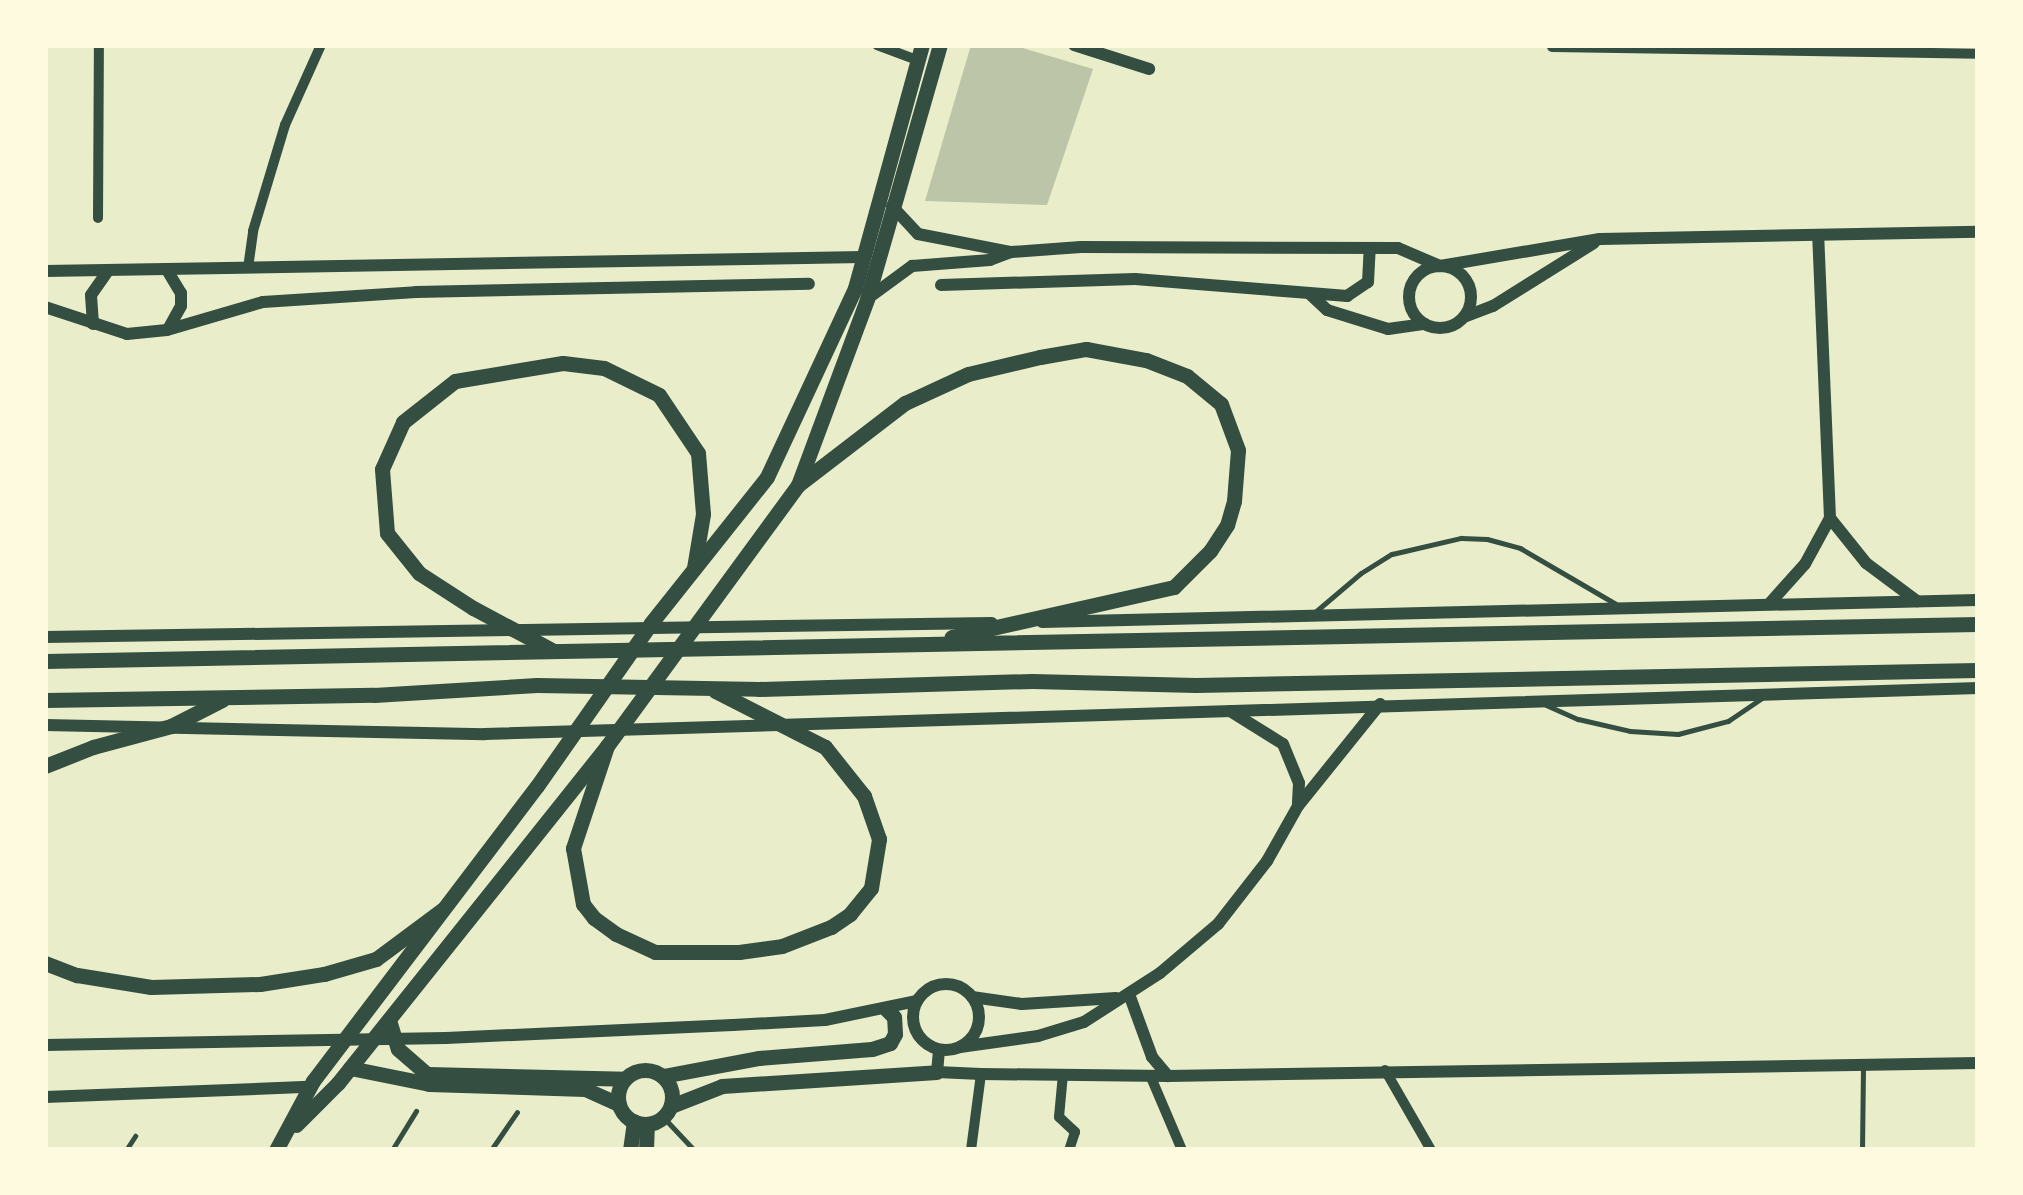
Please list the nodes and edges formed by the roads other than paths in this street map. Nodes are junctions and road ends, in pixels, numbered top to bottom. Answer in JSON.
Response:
{"nodes":[{"id":1,"x":99,"y":45,"type":"edge"},
{"id":2,"x":321,"y":45,"type":"edge"},
{"id":3,"x":877,"y":45,"type":"edge"},
{"id":4,"x":940,"y":45,"type":"edge"},
{"id":5,"x":1074,"y":45,"type":"edge"},
{"id":6,"x":1552,"y":47,"type":"edge"},
{"id":7,"x":1659,"y":47,"type":"edge"},
{"id":8,"x":920,"y":53,"type":"edge"},
{"id":9,"x":1978,"y":54,"type":"edge"},
{"id":10,"x":1149,"y":69,"type":"dead end"},
{"id":11,"x":892,"y":206,"type":"junction"},
{"id":12,"x":98,"y":218,"type":"dead end"},
{"id":13,"x":1978,"y":232,"type":"edge"},
{"id":14,"x":1818,"y":235,"type":"junction"},
{"id":15,"x":1600,"y":239,"type":"junction"},
{"id":16,"x":1370,"y":248,"type":"junction"},
{"id":17,"x":1012,"y":252,"type":"junction"},
{"id":18,"x":863,"y":258,"type":"junction"},
{"id":19,"x":1440,"y":266,"type":"junction"},
{"id":20,"x":248,"y":268,"type":"junction"},
{"id":21,"x":108,"y":270,"type":"junction"},
{"id":22,"x":167,"y":270,"type":"junction"},
{"id":23,"x":45,"y":271,"type":"edge"},
{"id":24,"x":809,"y":284,"type":"dead end"},
{"id":25,"x":940,"y":285,"type":"dead end"},
{"id":26,"x":1310,"y":295,"type":"junction"},
{"id":27,"x":867,"y":299,"type":"junction"},
{"id":28,"x":45,"y":307,"type":"edge"},
{"id":29,"x":1464,"y":317,"type":"junction"},
{"id":30,"x":93,"y":324,"type":"junction"},
{"id":31,"x":1425,"y":324,"type":"junction"},
{"id":32,"x":167,"y":330,"type":"junction"},
{"id":33,"x":798,"y":486,"type":"junction"},
{"id":34,"x":1830,"y":518,"type":"junction"},
{"id":35,"x":694,"y":568,"type":"junction"},
{"id":36,"x":1978,"y":600,"type":"edge"},
{"id":37,"x":1917,"y":601,"type":"junction"},
{"id":38,"x":1770,"y":603,"type":"junction"},
{"id":39,"x":1620,"y":607,"type":"junction"},
{"id":40,"x":1313,"y":614,"type":"junction"},
{"id":41,"x":1024,"y":622,"type":"junction"},
{"id":42,"x":1978,"y":624,"type":"edge"},
{"id":43,"x":522,"y":633,"type":"junction"},
{"id":44,"x":45,"y":637,"type":"edge"},
{"id":45,"x":914,"y":646,"type":"junction"},
{"id":46,"x":555,"y":652,"type":"junction"},
{"id":47,"x":45,"y":661,"type":"edge"},
{"id":48,"x":1978,"y":670,"type":"edge"},
{"id":49,"x":709,"y":688,"type":"junction"},
{"id":50,"x":1978,"y":688,"type":"edge"},
{"id":51,"x":1768,"y":693,"type":"junction"},
{"id":52,"x":225,"y":698,"type":"junction"},
{"id":53,"x":1534,"y":699,"type":"junction"},
{"id":54,"x":45,"y":700,"type":"edge"},
{"id":55,"x":1380,"y":704,"type":"junction"},
{"id":56,"x":1226,"y":709,"type":"junction"},
{"id":57,"x":782,"y":724,"type":"junction"},
{"id":58,"x":45,"y":726,"type":"edge"},
{"id":59,"x":170,"y":726,"type":"junction"},
{"id":60,"x":609,"y":743,"type":"junction"},
{"id":61,"x":45,"y":766,"type":"edge"},
{"id":62,"x":1298,"y":806,"type":"junction"},
{"id":63,"x":442,"y":910,"type":"junction"},
{"id":64,"x":45,"y":963,"type":"edge"},
{"id":65,"x":1124,"y":996,"type":"junction"},
{"id":66,"x":972,"y":997,"type":"junction"},
{"id":67,"x":918,"y":1001,"type":"junction"},
{"id":68,"x":886,"y":1009,"type":"junction"},
{"id":69,"x":391,"y":1018,"type":"junction"},
{"id":70,"x":45,"y":1045,"type":"edge"},
{"id":71,"x":960,"y":1047,"type":"junction"},
{"id":72,"x":940,"y":1050,"type":"junction"},
{"id":73,"x":1978,"y":1064,"type":"edge"},
{"id":74,"x":1863,"y":1066,"type":"junction"},
{"id":75,"x":350,"y":1068,"type":"junction"},
{"id":76,"x":1385,"y":1070,"type":"junction"},
{"id":77,"x":937,"y":1072,"type":"junction"},
{"id":78,"x":981,"y":1074,"type":"junction"},
{"id":79,"x":1064,"y":1074,"type":"junction"},
{"id":80,"x":1150,"y":1075,"type":"junction"},
{"id":81,"x":662,"y":1076,"type":"junction"},
{"id":82,"x":1168,"y":1076,"type":"junction"},
{"id":83,"x":625,"y":1079,"type":"junction"},
{"id":84,"x":311,"y":1084,"type":"junction"},
{"id":85,"x":45,"y":1098,"type":"edge"},
{"id":86,"x":619,"y":1104,"type":"junction"},
{"id":87,"x":416,"y":1111,"type":"dead end"},
{"id":88,"x":517,"y":1112,"type":"dead end"},
{"id":89,"x":654,"y":1117,"type":"junction"},
{"id":90,"x":286,"y":1134,"type":"junction"},
{"id":91,"x":136,"y":1136,"type":"dead end"},
{"id":92,"x":126,"y":1150,"type":"edge"},
{"id":93,"x":276,"y":1150,"type":"edge"},
{"id":94,"x":392,"y":1150,"type":"edge"},
{"id":95,"x":491,"y":1150,"type":"edge"},
{"id":96,"x":630,"y":1150,"type":"edge"},
{"id":97,"x":646,"y":1150,"type":"edge"},
{"id":98,"x":694,"y":1150,"type":"edge"},
{"id":99,"x":971,"y":1150,"type":"edge"},
{"id":100,"x":1069,"y":1150,"type":"edge"},
{"id":101,"x":1182,"y":1150,"type":"edge"},
{"id":102,"x":1432,"y":1150,"type":"edge"},
{"id":103,"x":1862,"y":1150,"type":"edge"}],
"edges":[{"from":1,"to":12,"type":"street"},
{"from":2,"to":20,"type":"street"},
{"from":3,"to":8,"type":"street"},
{"from":4,"to":11,"type":"main road"},
{"from":5,"to":10,"type":"street"},
{"from":6,"to":7,"type":"street"},
{"from":7,"to":9,"type":"street"},
{"from":8,"to":18,"type":"main road"},
{"from":11,"to":17,"type":"street"},
{"from":11,"to":27,"type":"main road"},
{"from":13,"to":14,"type":"street"},
{"from":14,"to":15,"type":"street"},
{"from":14,"to":34,"type":"street"},
{"from":15,"to":19,"type":"street"},
{"from":15,"to":29,"type":"street"},
{"from":16,"to":17,"type":"street"},
{"from":16,"to":19,"type":"street"},
{"from":16,"to":26,"type":"street"},
{"from":17,"to":27,"type":"street"},
{"from":18,"to":20,"type":"street"},
{"from":18,"to":35,"type":"main road"},
{"from":19,"to":29,"type":"street"},
{"from":19,"to":31,"type":"street"},
{"from":20,"to":22,"type":"street"},
{"from":21,"to":22,"type":"street"},
{"from":21,"to":23,"type":"street"},
{"from":21,"to":30,"type":"street"},
{"from":22,"to":32,"type":"street"},
{"from":24,"to":32,"type":"street"},
{"from":25,"to":26,"type":"street"},
{"from":26,"to":31,"type":"street"},
{"from":27,"to":33,"type":"main road"},
{"from":28,"to":30,"type":"street"},
{"from":29,"to":31,"type":"street"},
{"from":30,"to":32,"type":"street"},
{"from":33,"to":41,"type":"main road"},
{"from":33,"to":60,"type":"main road"},
{"from":34,"to":37,"type":"street"},
{"from":34,"to":38,"type":"street"},
{"from":35,"to":43,"type":"main road"},
{"from":35,"to":63,"type":"main road"},
{"from":36,"to":37,"type":"street"},
{"from":37,"to":38,"type":"street"},
{"from":38,"to":39,"type":"street"},
{"from":39,"to":40,"type":"street"},
{"from":39,"to":40,"type":"lane"},
{"from":40,"to":41,"type":"street"},
{"from":41,"to":43,"type":"street"},
{"from":41,"to":45,"type":"main road"},
{"from":42,"to":45,"type":"main road"},
{"from":43,"to":44,"type":"street"},
{"from":43,"to":46,"type":"main road"},
{"from":45,"to":46,"type":"main road"},
{"from":46,"to":47,"type":"main road"},
{"from":48,"to":49,"type":"main road"},
{"from":49,"to":52,"type":"main road"},
{"from":49,"to":57,"type":"main road"},
{"from":50,"to":51,"type":"street"},
{"from":51,"to":53,"type":"street"},
{"from":51,"to":53,"type":"lane"},
{"from":52,"to":54,"type":"main road"},
{"from":52,"to":59,"type":"main road"},
{"from":53,"to":55,"type":"street"},
{"from":55,"to":56,"type":"street"},
{"from":55,"to":62,"type":"street"},
{"from":56,"to":57,"type":"street"},
{"from":56,"to":62,"type":"street"},
{"from":57,"to":59,"type":"street"},
{"from":57,"to":60,"type":"main road"},
{"from":58,"to":59,"type":"street"},
{"from":59,"to":61,"type":"main road"},
{"from":60,"to":69,"type":"main road"},
{"from":62,"to":65,"type":"street"},
{"from":63,"to":64,"type":"main road"},
{"from":63,"to":84,"type":"main road"},
{"from":65,"to":66,"type":"street"},
{"from":65,"to":71,"type":"street"},
{"from":65,"to":82,"type":"street"},
{"from":66,"to":67,"type":"street"},
{"from":66,"to":71,"type":"street"},
{"from":67,"to":68,"type":"street"},
{"from":67,"to":72,"type":"street"},
{"from":68,"to":70,"type":"street"},
{"from":68,"to":81,"type":"main road"},
{"from":69,"to":75,"type":"main road"},
{"from":69,"to":83,"type":"main road"},
{"from":71,"to":72,"type":"street"},
{"from":72,"to":77,"type":"street"},
{"from":73,"to":74,"type":"street"},
{"from":74,"to":76,"type":"street"},
{"from":74,"to":103,"type":"lane"},
{"from":75,"to":86,"type":"main road"},
{"from":75,"to":90,"type":"main road"},
{"from":76,"to":82,"type":"street"},
{"from":76,"to":102,"type":"street"},
{"from":77,"to":78,"type":"street"},
{"from":77,"to":89,"type":"main road"},
{"from":78,"to":79,"type":"street"},
{"from":78,"to":99,"type":"street"},
{"from":79,"to":80,"type":"street"},
{"from":79,"to":100,"type":"street"},
{"from":80,"to":82,"type":"street"},
{"from":80,"to":101,"type":"street"},
{"from":81,"to":83,"type":"main road"},
{"from":81,"to":89,"type":"main road"},
{"from":83,"to":86,"type":"main road"},
{"from":84,"to":85,"type":"street"},
{"from":84,"to":90,"type":"main road"},
{"from":86,"to":89,"type":"main road"},
{"from":87,"to":94,"type":"lane"},
{"from":88,"to":95,"type":"lane"},
{"from":89,"to":96,"type":"main road"},
{"from":89,"to":97,"type":"main road"},
{"from":89,"to":98,"type":"lane"},
{"from":90,"to":93,"type":"main road"},
{"from":91,"to":92,"type":"lane"}]}
